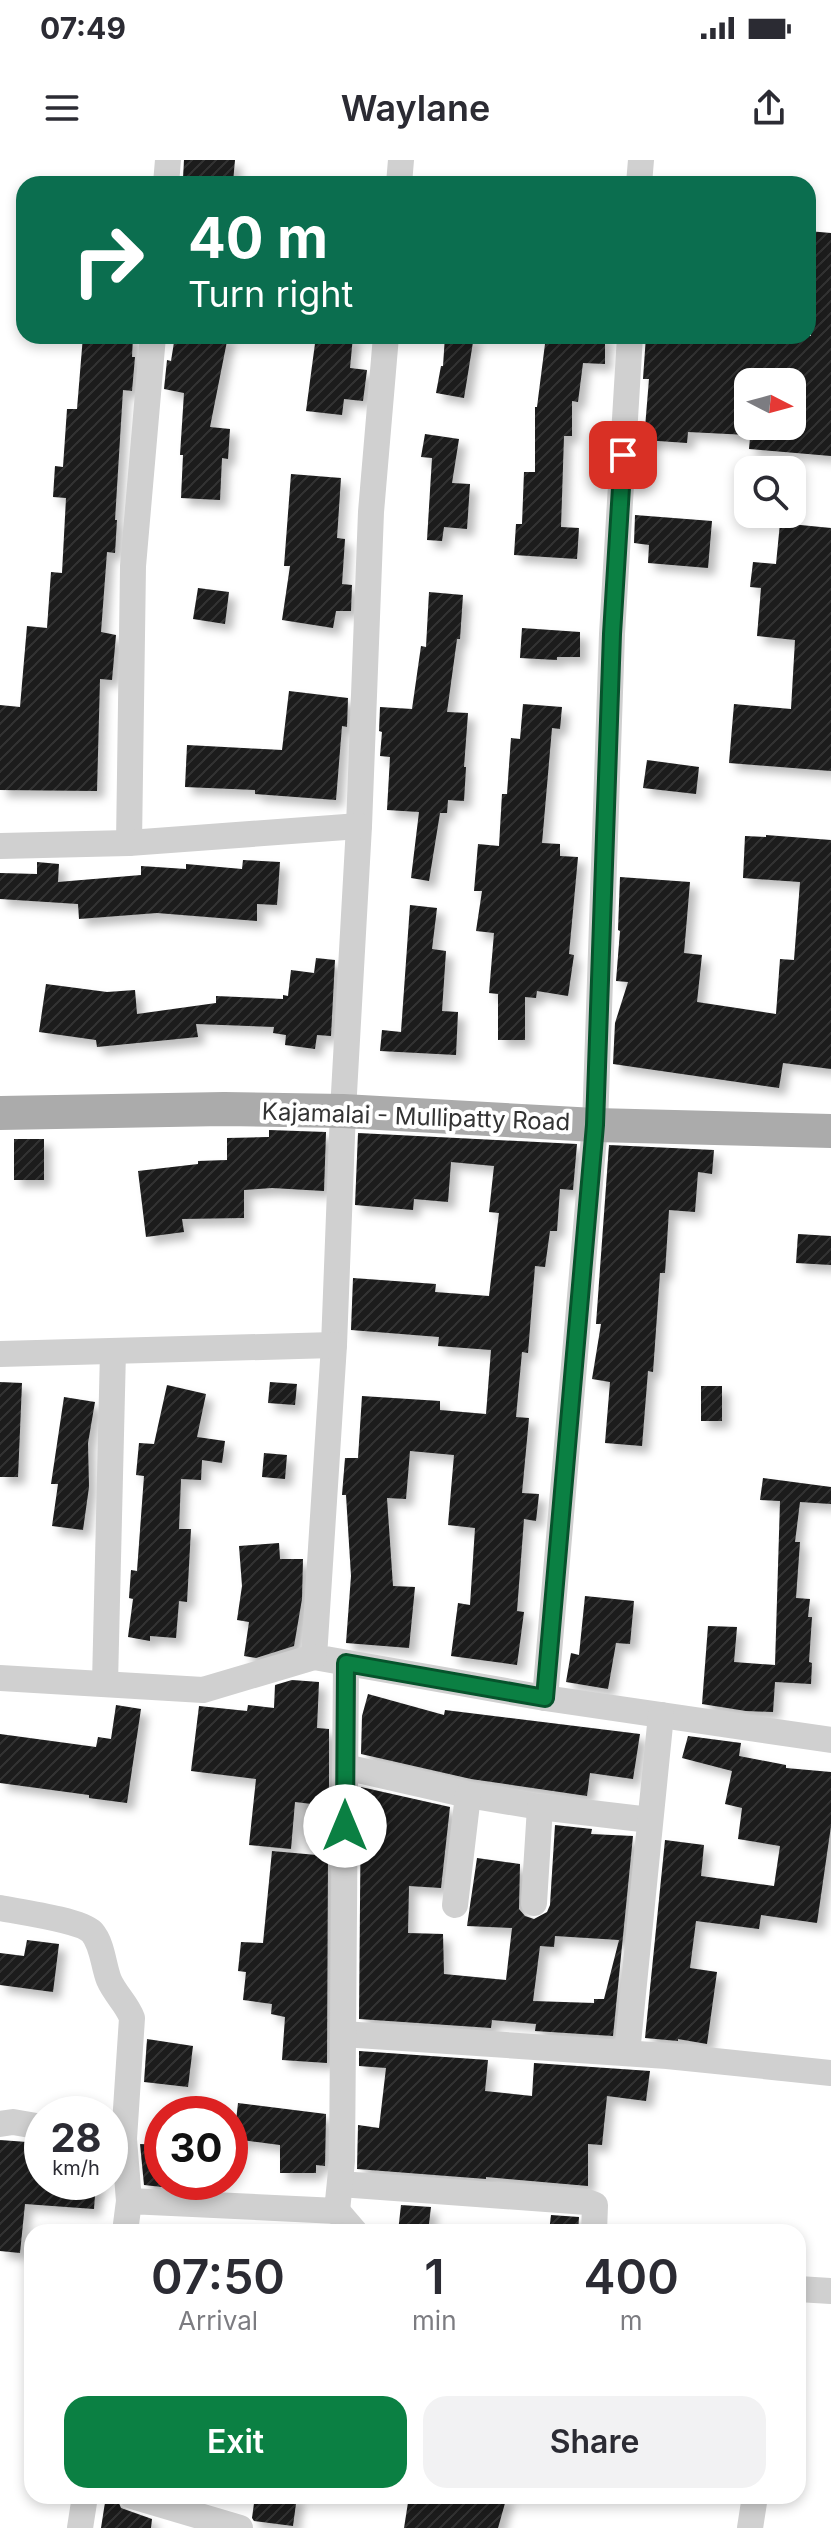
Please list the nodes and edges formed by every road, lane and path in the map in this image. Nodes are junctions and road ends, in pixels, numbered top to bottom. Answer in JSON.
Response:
{"nodes":[{"id":1,"x":152,"y":344,"type":"edge"},
{"id":2,"x":385,"y":344,"type":"edge"},
{"id":3,"x":630,"y":344,"type":"edge"},
{"id":4,"x":359,"y":826,"type":"junction"},
{"id":5,"x":129,"y":843,"type":"junction"},
{"id":6,"x":0,"y":846,"type":"edge"},
{"id":7,"x":343,"y":1111,"type":"junction"},
{"id":8,"x":0,"y":1113,"type":"edge"},
{"id":9,"x":595,"y":1125,"type":"junction"},
{"id":10,"x":831,"y":1131,"type":"edge"},
{"id":11,"x":334,"y":1345,"type":"junction"},
{"id":12,"x":113,"y":1351,"type":"junction"},
{"id":13,"x":0,"y":1354,"type":"edge"},
{"id":14,"x":314,"y":1657,"type":"junction"},
{"id":15,"x":346,"y":1663,"type":"junction"},
{"id":16,"x":0,"y":1678,"type":"edge"},
{"id":17,"x":105,"y":1683,"type":"junction"},
{"id":18,"x":545,"y":1698,"type":"junction"},
{"id":19,"x":661,"y":1715,"type":"junction"},
{"id":20,"x":819,"y":1738,"type":"edge"},
{"id":21,"x":831,"y":1763,"type":"edge"},
{"id":22,"x":345,"y":1767,"type":"junction"},
{"id":23,"x":468,"y":1795,"type":"junction"},
{"id":24,"x":540,"y":1807,"type":"junction"},
{"id":25,"x":650,"y":1820,"type":"junction"},
{"id":26,"x":534,"y":1903,"type":"dead end"},
{"id":27,"x":455,"y":1905,"type":"dead end"},
{"id":28,"x":0,"y":1908,"type":"edge"},
{"id":29,"x":343,"y":2034,"type":"junction"},
{"id":30,"x":627,"y":2053,"type":"junction"},
{"id":31,"x":831,"y":2073,"type":"edge"},
{"id":32,"x":122,"y":2096,"type":"edge"},
{"id":33,"x":0,"y":2124,"type":"edge"},
{"id":34,"x":24,"y":2124,"type":"edge"},
{"id":35,"x":340,"y":2184,"type":"junction"},
{"id":36,"x":128,"y":2196,"type":"edge"},
{"id":37,"x":129,"y":2201,"type":"junction"},
{"id":38,"x":337,"y":2211,"type":"junction"},
{"id":39,"x":126,"y":2224,"type":"edge"},
{"id":40,"x":348,"y":2224,"type":"edge"},
{"id":41,"x":594,"y":2224,"type":"edge"},
{"id":42,"x":806,"y":2289,"type":"edge"},
{"id":43,"x":831,"y":2291,"type":"edge"},
{"id":44,"x":84,"y":2504,"type":"edge"},
{"id":45,"x":159,"y":2504,"type":"edge"},
{"id":46,"x":754,"y":2504,"type":"edge"},
{"id":47,"x":80,"y":2528,"type":"edge"},
{"id":48,"x":240,"y":2528,"type":"edge"},
{"id":49,"x":750,"y":2528,"type":"edge"}],
"edges":[{"from":1,"to":5,"type":"street"},
{"from":2,"to":4,"type":"street"},
{"from":3,"to":9,"type":"street"},
{"from":4,"to":5,"type":"street"},
{"from":4,"to":7,"type":"street"},
{"from":5,"to":6,"type":"street"},
{"from":7,"to":8,"type":"main road","name":"Kajamalai - Mullipatty Road"},
{"from":7,"to":9,"type":"main road","name":"Kajamalai - Mullipatty Road"},
{"from":7,"to":11,"type":"street"},
{"from":9,"to":10,"type":"main road","name":"Kajamalai - Mullipatty Road"},
{"from":9,"to":18,"type":"street"},
{"from":11,"to":12,"type":"street"},
{"from":11,"to":14,"type":"street"},
{"from":12,"to":13,"type":"street"},
{"from":12,"to":17,"type":"street"},
{"from":14,"to":15,"type":"street"},
{"from":14,"to":17,"type":"street"},
{"from":15,"to":18,"type":"street"},
{"from":15,"to":22,"type":"street"},
{"from":16,"to":17,"type":"street"},
{"from":18,"to":19,"type":"street"},
{"from":19,"to":20,"type":"street"},
{"from":19,"to":25,"type":"street"},
{"from":20,"to":21,"type":"street"},
{"from":22,"to":23,"type":"street"},
{"from":22,"to":29,"type":"street"},
{"from":23,"to":24,"type":"street"},
{"from":23,"to":27,"type":"street"},
{"from":24,"to":25,"type":"street"},
{"from":24,"to":26,"type":"street"},
{"from":25,"to":30,"type":"street"},
{"from":28,"to":32,"type":"street"},
{"from":29,"to":30,"type":"street"},
{"from":29,"to":35,"type":"street"},
{"from":30,"to":31,"type":"street"},
{"from":33,"to":34,"type":"street"},
{"from":35,"to":38,"type":"street"},
{"from":35,"to":41,"type":"street"},
{"from":36,"to":37,"type":"street"},
{"from":37,"to":38,"type":"street"},
{"from":37,"to":39,"type":"street"},
{"from":38,"to":40,"type":"street"},
{"from":42,"to":43,"type":"street"},
{"from":44,"to":47,"type":"street"},
{"from":45,"to":48,"type":"street"},
{"from":46,"to":49,"type":"street"}]}
